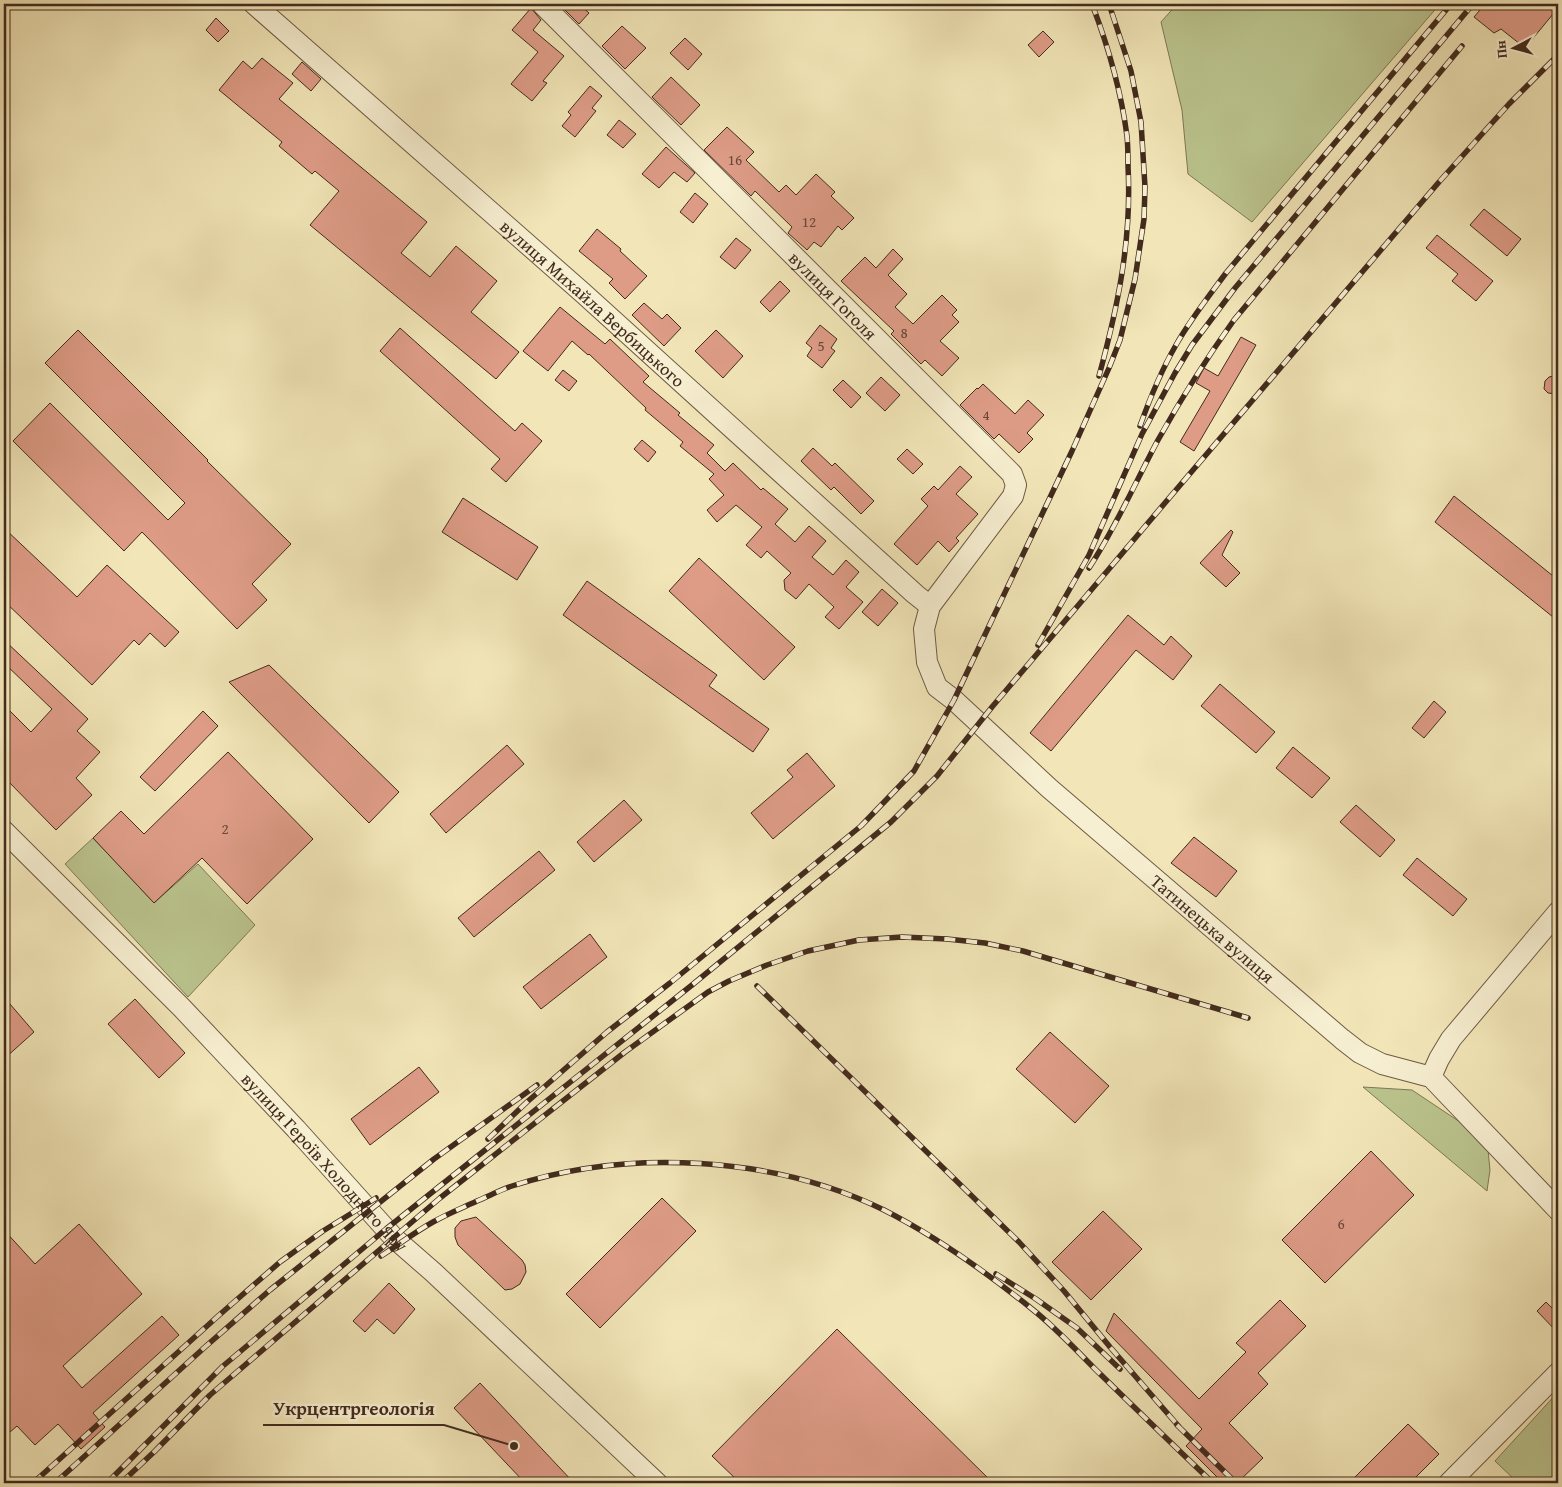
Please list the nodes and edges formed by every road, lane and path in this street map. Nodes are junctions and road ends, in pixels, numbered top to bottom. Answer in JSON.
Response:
{"nodes":[{"id":1,"x":254,"y":4,"type":"edge"},
{"id":2,"x":542,"y":4,"type":"edge"},
{"id":3,"x":930,"y":606,"type":"junction"},
{"id":4,"x":4,"y":831,"type":"edge"},
{"id":5,"x":1558,"y":912,"type":"edge"},
{"id":6,"x":1431,"y":1077,"type":"junction"},
{"id":7,"x":1558,"y":1210,"type":"edge"},
{"id":8,"x":1558,"y":1373,"type":"edge"},
{"id":9,"x":657,"y":1483,"type":"edge"},
{"id":10,"x":1449,"y":1483,"type":"edge"}],
"edges":[{"from":1,"to":3,"type":"street","name":"вулиця Михайла Вербицького"},
{"from":2,"to":3,"type":"street","name":"вулиця Гоголя"},
{"from":3,"to":6,"type":"street","name":"Татинецька вулиця"},
{"from":4,"to":9,"type":"street","name":"вулиця Героїв Холодного Яру"},
{"from":5,"to":6,"type":"street"},
{"from":6,"to":7,"type":"street"},
{"from":8,"to":10,"type":"street"}]}
